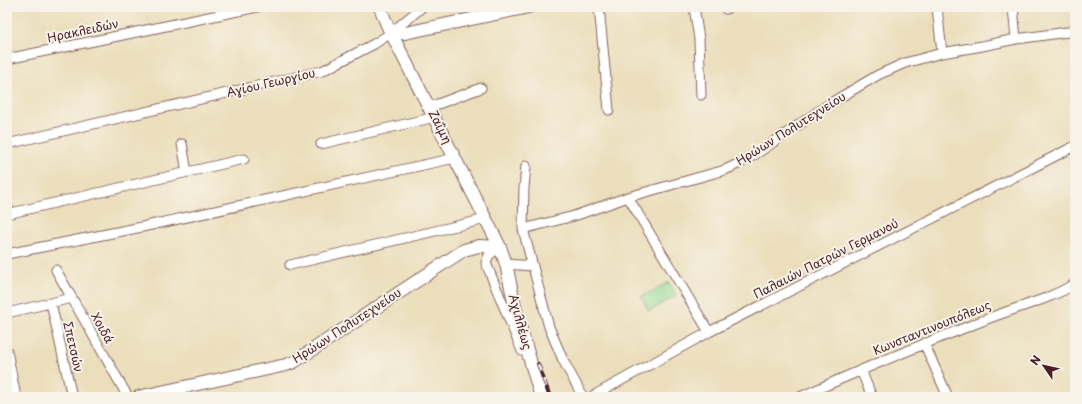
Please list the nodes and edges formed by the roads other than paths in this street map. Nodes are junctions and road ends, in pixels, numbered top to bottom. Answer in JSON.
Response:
{"nodes":[{"id":1,"x":258,"y":7,"type":"edge"},
{"id":2,"x":380,"y":7,"type":"edge"},
{"id":3,"x":422,"y":7,"type":"edge"},
{"id":4,"x":529,"y":7,"type":"edge"},
{"id":5,"x":599,"y":7,"type":"edge"},
{"id":6,"x":694,"y":7,"type":"edge"},
{"id":7,"x":937,"y":7,"type":"edge"},
{"id":8,"x":1013,"y":7,"type":"edge"},
{"id":9,"x":1075,"y":32,"type":"edge"},
{"id":10,"x":391,"y":33,"type":"junction"},
{"id":11,"x":1016,"y":39,"type":"junction"},
{"id":12,"x":942,"y":53,"type":"junction"},
{"id":13,"x":7,"y":59,"type":"edge"},
{"id":14,"x":481,"y":88,"type":"dead end"},
{"id":15,"x":701,"y":95,"type":"dead end"},
{"id":16,"x":609,"y":110,"type":"dead end"},
{"id":17,"x":432,"y":112,"type":"junction"},
{"id":18,"x":7,"y":144,"type":"edge"},
{"id":19,"x":182,"y":144,"type":"dead end"},
{"id":20,"x":321,"y":144,"type":"dead end"},
{"id":21,"x":1075,"y":146,"type":"edge"},
{"id":22,"x":456,"y":158,"type":"junction"},
{"id":23,"x":244,"y":159,"type":"dead end"},
{"id":24,"x":526,"y":166,"type":"dead end"},
{"id":25,"x":187,"y":172,"type":"junction"},
{"id":26,"x":628,"y":197,"type":"junction"},
{"id":27,"x":7,"y":214,"type":"edge"},
{"id":28,"x":486,"y":220,"type":"junction"},
{"id":29,"x":523,"y":229,"type":"junction"},
{"id":30,"x":500,"y":247,"type":"junction"},
{"id":31,"x":7,"y":254,"type":"edge"},
{"id":32,"x":506,"y":264,"type":"junction"},
{"id":33,"x":290,"y":265,"type":"dead end"},
{"id":34,"x":533,"y":266,"type":"junction"},
{"id":35,"x":56,"y":270,"type":"dead end"},
{"id":36,"x":1075,"y":284,"type":"edge"},
{"id":37,"x":72,"y":298,"type":"junction"},
{"id":38,"x":50,"y":303,"type":"junction"},
{"id":39,"x":7,"y":312,"type":"edge"},
{"id":40,"x":709,"y":332,"type":"junction"},
{"id":41,"x":924,"y":343,"type":"junction"},
{"id":42,"x":7,"y":351,"type":"edge"},
{"id":43,"x":530,"y":363,"type":"junction"},
{"id":44,"x":861,"y":370,"type":"junction"},
{"id":45,"x":16,"y":397,"type":"edge"},
{"id":46,"x":72,"y":397,"type":"edge"},
{"id":47,"x":128,"y":397,"type":"edge"},
{"id":48,"x":138,"y":397,"type":"edge"},
{"id":49,"x":541,"y":397,"type":"edge"},
{"id":50,"x":583,"y":397,"type":"edge"},
{"id":51,"x":591,"y":397,"type":"edge"},
{"id":52,"x":800,"y":397,"type":"edge"},
{"id":53,"x":872,"y":397,"type":"edge"},
{"id":54,"x":948,"y":397,"type":"edge"}],
"edges":[{"from":1,"to":13,"type":"street","name":"Ηρακλειδών"},
{"from":2,"to":10,"type":"street","name":"Ζαΐμη"},
{"from":3,"to":10,"type":"street"},
{"from":4,"to":10,"type":"street","name":"Αγίου Γεωργίου"},
{"from":5,"to":16,"type":"street"},
{"from":6,"to":15,"type":"street"},
{"from":7,"to":12,"type":"street"},
{"from":8,"to":11,"type":"street"},
{"from":9,"to":11,"type":"street","name":"Ηρώων Πολυτεχνείου"},
{"from":10,"to":17,"type":"street","name":"Ζαΐμη"},
{"from":10,"to":18,"type":"street","name":"Αγίου Γεωργίου"},
{"from":11,"to":12,"type":"street","name":"Ηρώων Πολυτεχνείου"},
{"from":12,"to":26,"type":"street","name":"Ηρώων Πολυτεχνείου"},
{"from":14,"to":17,"type":"street"},
{"from":17,"to":20,"type":"street"},
{"from":17,"to":22,"type":"street","name":"Ζαΐμη"},
{"from":19,"to":25,"type":"street"},
{"from":21,"to":40,"type":"street","name":"Παλαιών Πατρών Γερμανού"},
{"from":22,"to":28,"type":"street","name":"Ζαΐμη"},
{"from":22,"to":31,"type":"street"},
{"from":23,"to":25,"type":"street"},
{"from":24,"to":29,"type":"street"},
{"from":25,"to":27,"type":"street"},
{"from":26,"to":29,"type":"street","name":"Ηρώων Πολυτεχνείου"},
{"from":26,"to":40,"type":"street"},
{"from":28,"to":30,"type":"street","name":"Ζαΐμη"},
{"from":28,"to":33,"type":"street"},
{"from":29,"to":34,"type":"street"},
{"from":30,"to":32,"type":"street","name":"Αχιλλέως"},
{"from":30,"to":43,"type":"street"},
{"from":30,"to":48,"type":"street","name":"Ηρώων Πολυτεχνείου"},
{"from":32,"to":34,"type":"street"},
{"from":32,"to":43,"type":"street","name":"Αχιλλέως"},
{"from":34,"to":50,"type":"street"},
{"from":35,"to":37,"type":"street","name":"Χοιδά"},
{"from":36,"to":41,"type":"street","name":"Κωνσταντινουπόλεως"},
{"from":37,"to":38,"type":"street"},
{"from":37,"to":47,"type":"street","name":"Χοιδά"},
{"from":38,"to":39,"type":"street"},
{"from":38,"to":46,"type":"street","name":"Σπετσών"},
{"from":40,"to":51,"type":"street","name":"Παλαιών Πατρών Γερμανού"},
{"from":41,"to":44,"type":"street","name":"Κωνσταντινουπόλεως"},
{"from":41,"to":54,"type":"street"},
{"from":42,"to":45,"type":"street"},
{"from":43,"to":49,"type":"street","name":"Αχιλλέως"},
{"from":44,"to":52,"type":"street","name":"Κωνσταντινουπόλεως"},
{"from":44,"to":53,"type":"street"}]}
